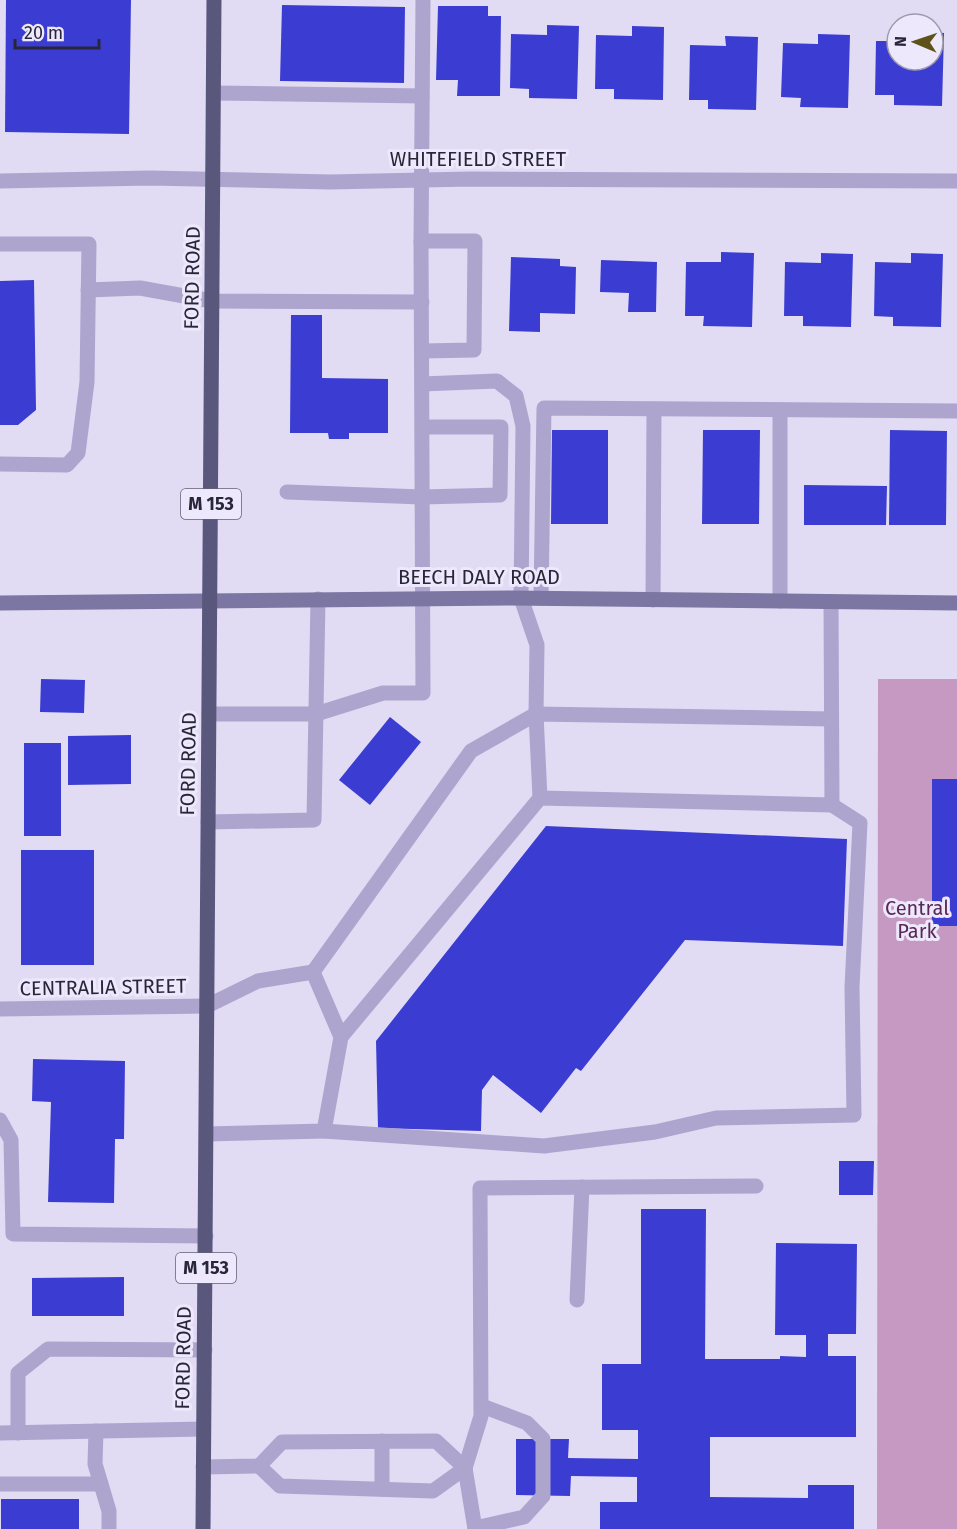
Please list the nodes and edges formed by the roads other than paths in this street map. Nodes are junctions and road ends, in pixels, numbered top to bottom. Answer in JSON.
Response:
{"nodes":[{"id":1,"x":214,"y":0,"type":"edge"},
{"id":2,"x":423,"y":0,"type":"edge"},
{"id":3,"x":214,"y":93,"type":"junction"},
{"id":4,"x":422,"y":96,"type":"junction"},
{"id":5,"x":213,"y":179,"type":"junction"},
{"id":6,"x":422,"y":180,"type":"junction"},
{"id":7,"x":0,"y":181,"type":"edge"},
{"id":8,"x":957,"y":181,"type":"edge"},
{"id":9,"x":421,"y":241,"type":"junction"},
{"id":10,"x":0,"y":244,"type":"edge"},
{"id":11,"x":88,"y":290,"type":"junction"},
{"id":12,"x":212,"y":301,"type":"junction"},
{"id":13,"x":422,"y":302,"type":"junction"},
{"id":14,"x":422,"y":351,"type":"junction"},
{"id":15,"x":422,"y":384,"type":"junction"},
{"id":16,"x":654,"y":409,"type":"junction"},
{"id":17,"x":780,"y":410,"type":"junction"},
{"id":18,"x":957,"y":411,"type":"edge"},
{"id":19,"x":423,"y":428,"type":"junction"},
{"id":20,"x":0,"y":464,"type":"edge"},
{"id":21,"x":287,"y":492,"type":"dead end"},
{"id":22,"x":422,"y":496,"type":"junction"},
{"id":23,"x":423,"y":598,"type":"junction"},
{"id":24,"x":521,"y":598,"type":"junction"},
{"id":25,"x":541,"y":598,"type":"junction"},
{"id":26,"x":318,"y":599,"type":"junction"},
{"id":27,"x":211,"y":600,"type":"junction"},
{"id":28,"x":652,"y":600,"type":"junction"},
{"id":29,"x":780,"y":601,"type":"junction"},
{"id":30,"x":831,"y":602,"type":"junction"},
{"id":31,"x":0,"y":603,"type":"edge"},
{"id":32,"x":957,"y":603,"type":"edge"},
{"id":33,"x":209,"y":714,"type":"junction"},
{"id":34,"x":316,"y":714,"type":"junction"},
{"id":35,"x":536,"y":714,"type":"junction"},
{"id":36,"x":831,"y":719,"type":"junction"},
{"id":37,"x":540,"y":798,"type":"junction"},
{"id":38,"x":832,"y":805,"type":"junction"},
{"id":39,"x":208,"y":822,"type":"junction"},
{"id":40,"x":313,"y":972,"type":"junction"},
{"id":41,"x":207,"y":1006,"type":"junction"},
{"id":42,"x":0,"y":1009,"type":"edge"},
{"id":43,"x":341,"y":1037,"type":"junction"},
{"id":44,"x":0,"y":1120,"type":"edge"},
{"id":45,"x":324,"y":1131,"type":"junction"},
{"id":46,"x":207,"y":1134,"type":"junction"},
{"id":47,"x":756,"y":1186,"type":"dead end"},
{"id":48,"x":582,"y":1187,"type":"junction"},
{"id":49,"x":206,"y":1236,"type":"junction"},
{"id":50,"x":577,"y":1300,"type":"dead end"},
{"id":51,"x":205,"y":1350,"type":"junction"},
{"id":52,"x":482,"y":1406,"type":"junction"},
{"id":53,"x":203,"y":1429,"type":"junction"},
{"id":54,"x":96,"y":1431,"type":"junction"},
{"id":55,"x":0,"y":1433,"type":"edge"},
{"id":56,"x":18,"y":1433,"type":"junction"},
{"id":57,"x":382,"y":1441,"type":"junction"},
{"id":58,"x":260,"y":1466,"type":"junction"},
{"id":59,"x":203,"y":1467,"type":"junction"},
{"id":60,"x":465,"y":1468,"type":"junction"},
{"id":61,"x":0,"y":1484,"type":"edge"},
{"id":62,"x":101,"y":1484,"type":"junction"},
{"id":63,"x":382,"y":1489,"type":"junction"},
{"id":64,"x":109,"y":1529,"type":"edge"},
{"id":65,"x":203,"y":1529,"type":"edge"},
{"id":66,"x":475,"y":1529,"type":"edge"}],
"edges":[{"from":1,"to":3,"type":"main road","name":"FORD ROAD","number":"M 153"},
{"from":2,"to":4,"type":"street"},
{"from":3,"to":4,"type":"street"},
{"from":3,"to":5,"type":"main road","name":"FORD ROAD","number":"M 153"},
{"from":4,"to":6,"type":"street"},
{"from":5,"to":6,"type":"street","name":"WHITEFIELD STREET"},
{"from":5,"to":7,"type":"street","name":"WHITEFIELD STREET"},
{"from":5,"to":12,"type":"main road","name":"FORD ROAD","number":"M 153"},
{"from":6,"to":8,"type":"street","name":"WHITEFIELD STREET"},
{"from":6,"to":9,"type":"street"},
{"from":9,"to":13,"type":"street"},
{"from":9,"to":14,"type":"street"},
{"from":10,"to":11,"type":"street"},
{"from":11,"to":12,"type":"street"},
{"from":11,"to":20,"type":"street"},
{"from":12,"to":13,"type":"street"},
{"from":12,"to":27,"type":"main road","name":"FORD ROAD","number":"M 153"},
{"from":13,"to":14,"type":"street"},
{"from":14,"to":15,"type":"street"},
{"from":15,"to":19,"type":"street"},
{"from":15,"to":24,"type":"street"},
{"from":16,"to":17,"type":"street"},
{"from":16,"to":25,"type":"street"},
{"from":16,"to":28,"type":"street"},
{"from":17,"to":18,"type":"street"},
{"from":17,"to":29,"type":"street"},
{"from":19,"to":22,"type":"street"},
{"from":19,"to":22,"type":"street"},
{"from":21,"to":22,"type":"street"},
{"from":22,"to":23,"type":"street"},
{"from":23,"to":24,"type":"main road","name":"BEECH DALY ROAD"},
{"from":23,"to":26,"type":"main road","name":"BEECH DALY ROAD"},
{"from":23,"to":34,"type":"street"},
{"from":24,"to":25,"type":"main road","name":"BEECH DALY ROAD"},
{"from":24,"to":35,"type":"street"},
{"from":25,"to":28,"type":"main road","name":"BEECH DALY ROAD"},
{"from":26,"to":27,"type":"main road","name":"BEECH DALY ROAD"},
{"from":26,"to":34,"type":"street"},
{"from":27,"to":31,"type":"main road","name":"BEECH DALY ROAD"},
{"from":27,"to":33,"type":"main road","name":"FORD ROAD","number":"M 153"},
{"from":28,"to":29,"type":"main road","name":"BEECH DALY ROAD"},
{"from":29,"to":30,"type":"main road","name":"BEECH DALY ROAD"},
{"from":30,"to":32,"type":"main road","name":"BEECH DALY ROAD"},
{"from":30,"to":36,"type":"street"},
{"from":33,"to":34,"type":"street"},
{"from":33,"to":39,"type":"main road","name":"FORD ROAD","number":"M 153"},
{"from":34,"to":39,"type":"street"},
{"from":35,"to":36,"type":"street"},
{"from":35,"to":37,"type":"street"},
{"from":35,"to":40,"type":"street"},
{"from":36,"to":38,"type":"street"},
{"from":37,"to":38,"type":"street"},
{"from":37,"to":43,"type":"street"},
{"from":38,"to":45,"type":"street"},
{"from":39,"to":41,"type":"main road","name":"FORD ROAD","number":"M 153"},
{"from":40,"to":41,"type":"street"},
{"from":40,"to":43,"type":"street"},
{"from":41,"to":42,"type":"street","name":"CENTRALIA STREET"},
{"from":41,"to":46,"type":"main road","name":"FORD ROAD","number":"M 153"},
{"from":43,"to":45,"type":"street"},
{"from":44,"to":49,"type":"street"},
{"from":45,"to":46,"type":"street"},
{"from":46,"to":49,"type":"main road","name":"FORD ROAD","number":"M 153"},
{"from":47,"to":48,"type":"street"},
{"from":48,"to":50,"type":"street"},
{"from":48,"to":52,"type":"street"},
{"from":49,"to":51,"type":"main road","name":"FORD ROAD","number":"M 153"},
{"from":51,"to":53,"type":"main road","name":"FORD ROAD","number":"M 153"},
{"from":51,"to":56,"type":"street"},
{"from":52,"to":60,"type":"street"},
{"from":52,"to":66,"type":"street"},
{"from":53,"to":54,"type":"street"},
{"from":53,"to":59,"type":"main road","name":"FORD ROAD","number":"M 153"},
{"from":54,"to":56,"type":"street"},
{"from":54,"to":62,"type":"street"},
{"from":55,"to":56,"type":"street"},
{"from":57,"to":58,"type":"street"},
{"from":57,"to":60,"type":"street"},
{"from":57,"to":63,"type":"street"},
{"from":58,"to":59,"type":"street"},
{"from":58,"to":63,"type":"street"},
{"from":59,"to":65,"type":"main road","name":"FORD ROAD","number":"M 153"},
{"from":60,"to":63,"type":"street"},
{"from":60,"to":66,"type":"street"},
{"from":61,"to":62,"type":"street"},
{"from":62,"to":64,"type":"street"}]}
